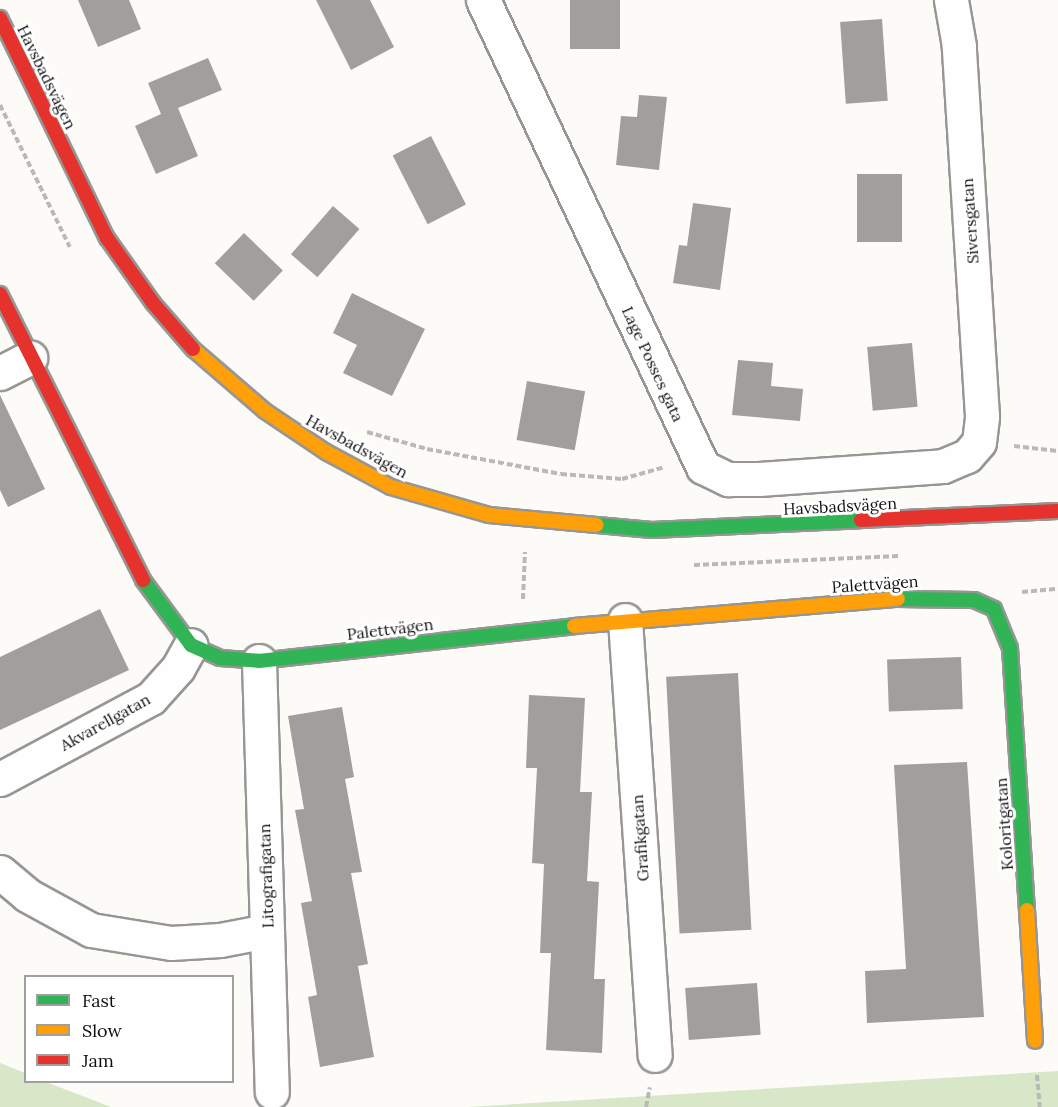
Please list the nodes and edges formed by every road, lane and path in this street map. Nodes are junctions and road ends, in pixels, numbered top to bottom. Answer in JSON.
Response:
{"nodes":[{"id":1,"x":483,"y":0,"type":"edge"},
{"id":2,"x":951,"y":0,"type":"edge"},
{"id":3,"x":0,"y":18,"type":"edge"},
{"id":4,"x":0,"y":105,"type":"edge"},
{"id":5,"x":72,"y":249,"type":"dead end"},
{"id":6,"x":0,"y":294,"type":"edge"},
{"id":7,"x":30,"y":358,"type":"junction"},
{"id":8,"x":0,"y":373,"type":"edge"},
{"id":9,"x":373,"y":442,"type":"dead end"},
{"id":10,"x":979,"y":442,"type":"junction"},
{"id":11,"x":1058,"y":451,"type":"edge"},
{"id":12,"x":703,"y":467,"type":"junction"},
{"id":13,"x":1058,"y":512,"type":"edge"},
{"id":14,"x":515,"y":546,"type":"dead end"},
{"id":15,"x":525,"y":549,"type":"junction"},
{"id":16,"x":536,"y":551,"type":"dead end"},
{"id":17,"x":908,"y":555,"type":"dead end"},
{"id":18,"x":682,"y":565,"type":"dead end"},
{"id":19,"x":994,"y":609,"type":"joint"},
{"id":20,"x":625,"y":620,"type":"junction"},
{"id":21,"x":522,"y":631,"type":"junction"},
{"id":22,"x":191,"y":645,"type":"junction"},
{"id":23,"x":259,"y":661,"type":"junction"},
{"id":24,"x":0,"y":779,"type":"edge"},
{"id":25,"x":0,"y":872,"type":"edge"},
{"id":26,"x":267,"y":931,"type":"junction"},
{"id":27,"x":1035,"y":1041,"type":"dead end"},
{"id":28,"x":655,"y":1056,"type":"dead end"},
{"id":29,"x":272,"y":1092,"type":"dead end"}],
"edges":[{"from":1,"to":12,"type":"street","name":"Lage Posses gata"},
{"from":2,"to":10,"type":"street","name":"Siversgatan"},
{"from":3,"to":13,"type":"street","name":"Havsbadsvägen"},
{"from":4,"to":5,"type":"path"},
{"from":6,"to":7,"type":"street","name":"Palettvägen"},
{"from":7,"to":8,"type":"street"},
{"from":7,"to":22,"type":"street","name":"Palettvägen"},
{"from":9,"to":12,"type":"path"},
{"from":10,"to":11,"type":"path"},
{"from":10,"to":12,"type":"street"},
{"from":14,"to":15,"type":"path"},
{"from":15,"to":16,"type":"path"},
{"from":15,"to":21,"type":"path"},
{"from":17,"to":18,"type":"path"},
{"from":19,"to":20,"type":"street","name":"Palettvägen"},
{"from":19,"to":27,"type":"street","name":"Koloritgatan"},
{"from":20,"to":21,"type":"street","name":"Palettvägen"},
{"from":20,"to":28,"type":"street","name":"Grafikgatan"},
{"from":21,"to":23,"type":"street","name":"Palettvägen"},
{"from":22,"to":23,"type":"street","name":"Palettvägen"},
{"from":22,"to":24,"type":"street","name":"Akvarellgatan"},
{"from":23,"to":26,"type":"street","name":"Litografigatan"},
{"from":25,"to":26,"type":"street"},
{"from":26,"to":29,"type":"street","name":"Litografigatan"}]}
